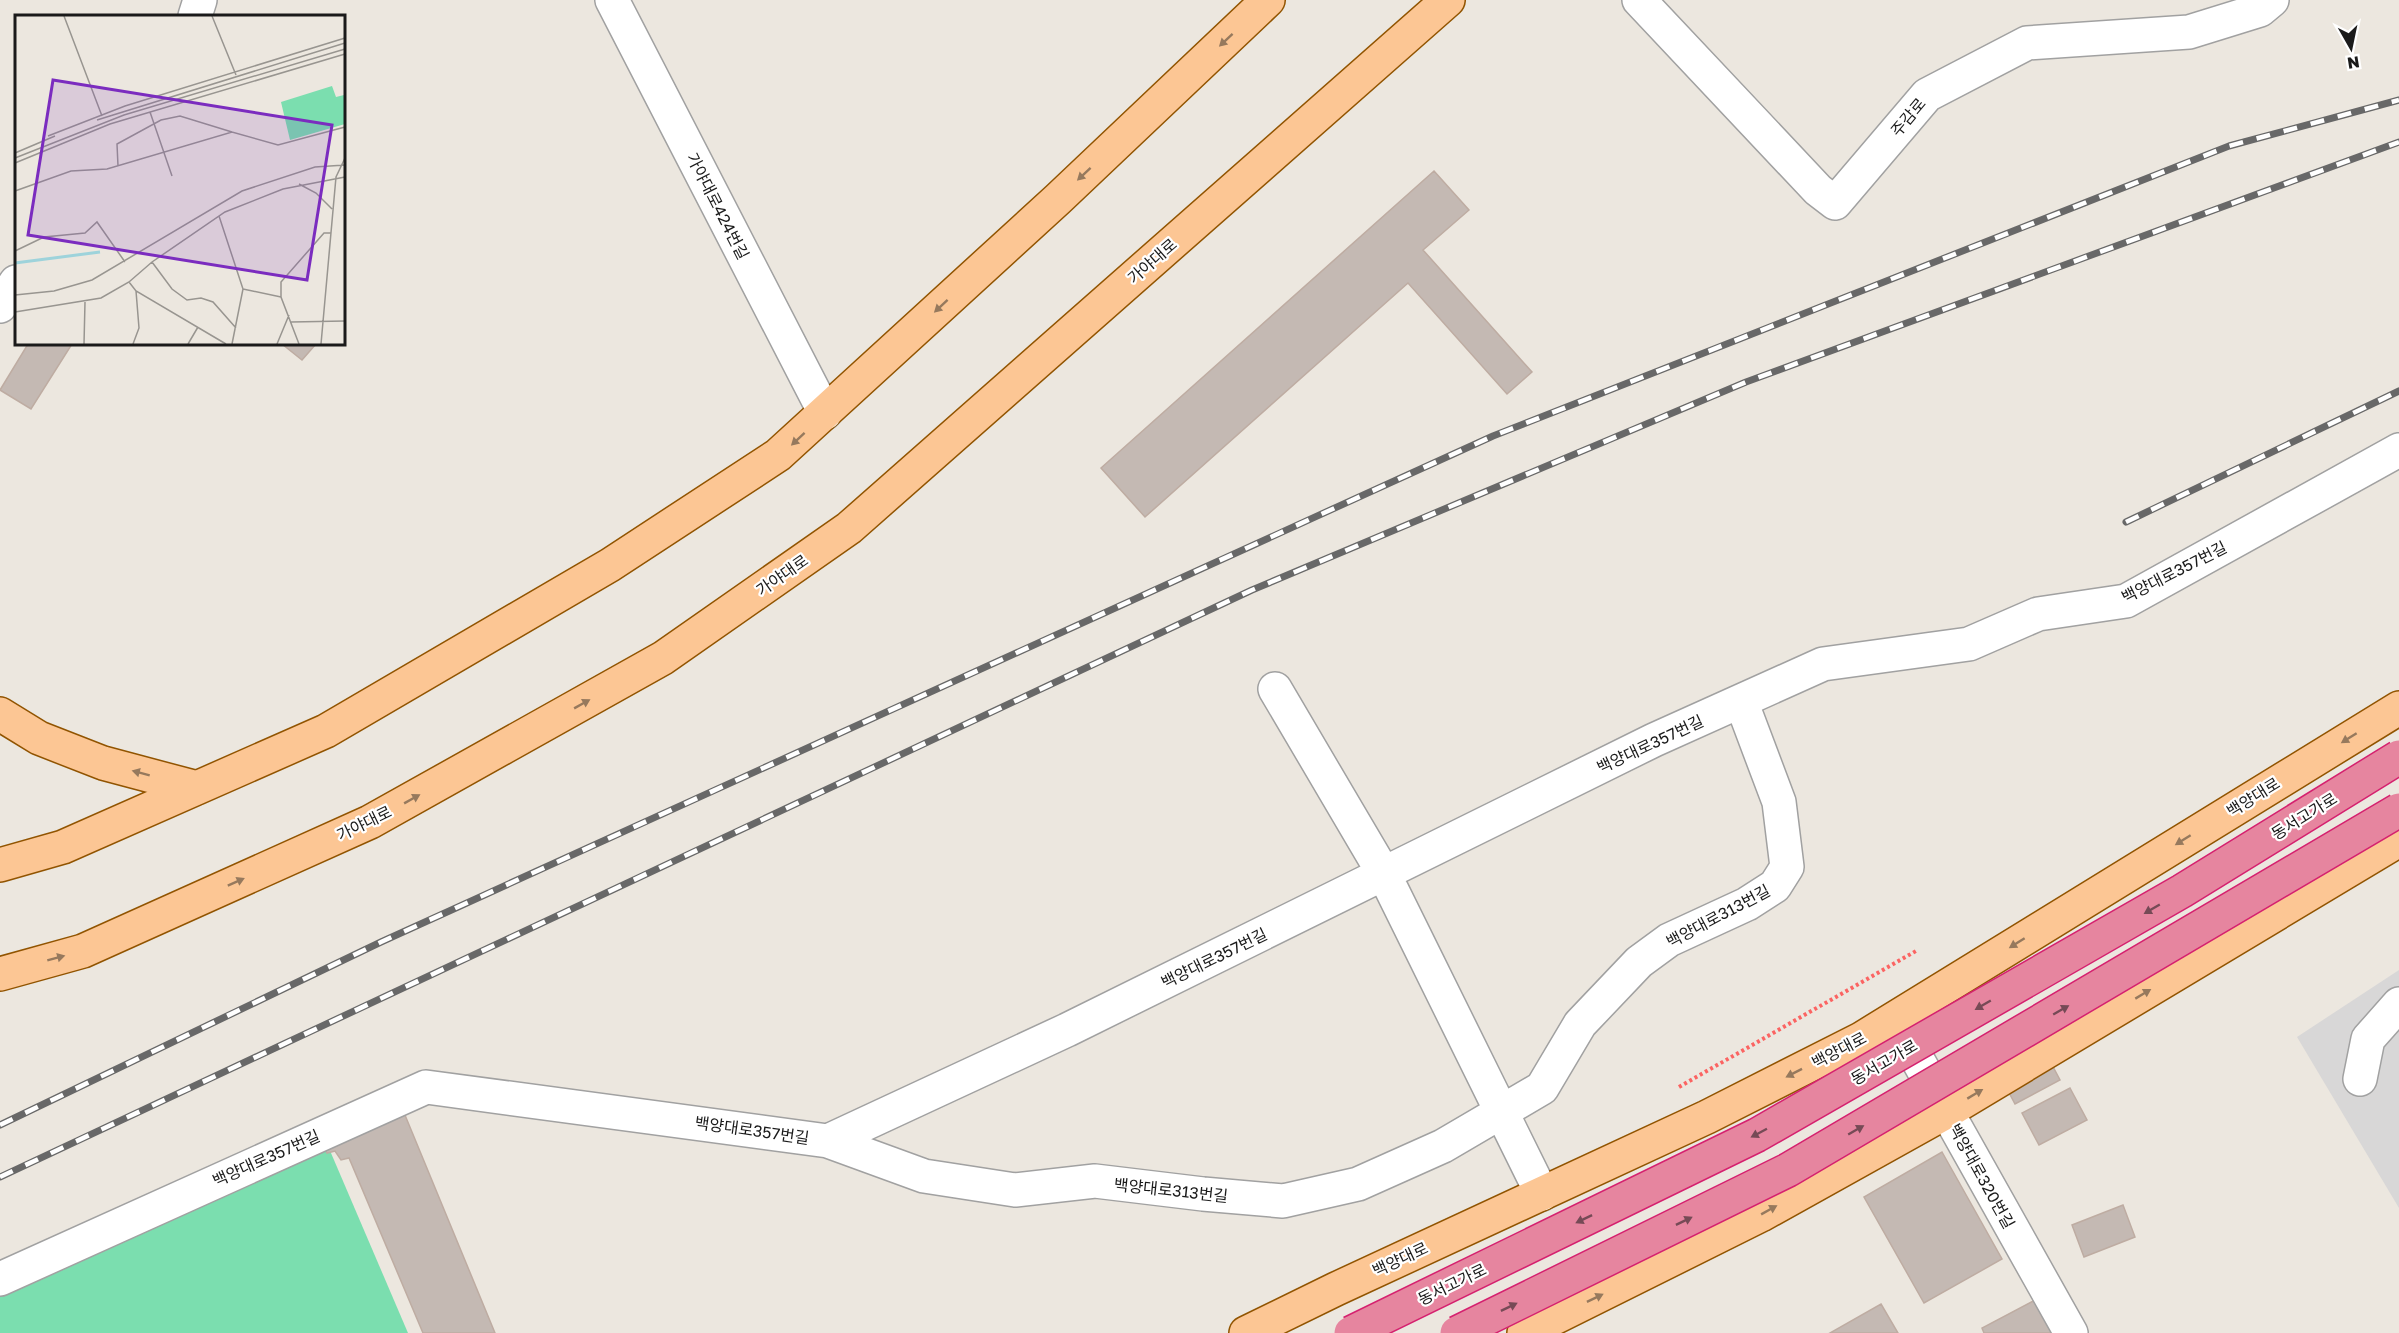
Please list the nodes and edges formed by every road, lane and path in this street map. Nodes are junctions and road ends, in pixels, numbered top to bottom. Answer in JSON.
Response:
{"nodes":[{"id":1,"x":200,"y":0,"type":"edge"},
{"id":2,"x":612,"y":0,"type":"edge"},
{"id":3,"x":1268,"y":0,"type":"edge"},
{"id":4,"x":1448,"y":0,"type":"edge"},
{"id":5,"x":1640,"y":0,"type":"edge"},
{"id":6,"x":2272,"y":0,"type":"edge"},
{"id":7,"x":195,"y":15,"type":"edge"},
{"id":8,"x":15,"y":284,"type":"edge"},
{"id":9,"x":0,"y":306,"type":"edge"},
{"id":10,"x":825,"y":413,"type":"junction"},
{"id":11,"x":2399,"y":450,"type":"edge"},
{"id":12,"x":1275,"y":689,"type":"dead end"},
{"id":13,"x":1741,"y":701,"type":"junction"},
{"id":14,"x":2399,"y":708,"type":"edge"},
{"id":15,"x":0,"y":714,"type":"edge"},
{"id":16,"x":2399,"y":757,"type":"edge"},
{"id":17,"x":197,"y":788,"type":"junction"},
{"id":18,"x":2399,"y":810,"type":"edge"},
{"id":19,"x":2399,"y":840,"type":"edge"},
{"id":20,"x":0,"y":865,"type":"edge"},
{"id":21,"x":1384,"y":874,"type":"junction"},
{"id":22,"x":1916,"y":951,"type":"dead end"},
{"id":23,"x":0,"y":974,"type":"edge"},
{"id":24,"x":2399,"y":1004,"type":"edge"},
{"id":25,"x":1894,"y":1019,"type":"junction"},
{"id":26,"x":2360,"y":1078,"type":"dead end"},
{"id":27,"x":1677,"y":1089,"type":"dead end"},
{"id":28,"x":1502,"y":1110,"type":"junction"},
{"id":29,"x":1946,"y":1112,"type":"junction"},
{"id":30,"x":828,"y":1141,"type":"junction"},
{"id":31,"x":1542,"y":1194,"type":"junction"},
{"id":32,"x":0,"y":1279,"type":"edge"},
{"id":33,"x":1246,"y":1333,"type":"edge"},
{"id":34,"x":1351,"y":1333,"type":"edge"},
{"id":35,"x":1456,"y":1333,"type":"edge"},
{"id":36,"x":1524,"y":1333,"type":"edge"},
{"id":37,"x":2071,"y":1333,"type":"edge"}],
"edges":[{"from":1,"to":7,"type":"street"},
{"from":2,"to":10,"type":"street","name":"가야대로424번길"},
{"from":3,"to":10,"type":"main road","one_way":true},
{"from":23,"to":4,"type":"main road","name":"가야대로","one_way":true},
{"from":5,"to":6,"type":"street","name":"주감로"},
{"from":8,"to":9,"type":"street"},
{"from":10,"to":17,"type":"main road","one_way":true},
{"from":11,"to":13,"type":"street","name":"백양대로357번길"},
{"from":12,"to":21,"type":"street"},
{"from":13,"to":21,"type":"street","name":"백양대로357번길"},
{"from":13,"to":28,"type":"street","name":"백양대로313번길"},
{"from":14,"to":25,"type":"main road","name":"백양대로","one_way":true},
{"from":17,"to":15,"type":"main road","one_way":true},
{"from":16,"to":34,"type":"highway","name":"동서고가로","one_way":true,"bridge":true},
{"from":17,"to":20,"type":"main road"},
{"from":35,"to":18,"type":"highway","one_way":true,"bridge":true},
{"from":29,"to":19,"type":"main road","one_way":true},
{"from":21,"to":28,"type":"street"},
{"from":21,"to":30,"type":"street","name":"백양대로357번길"},
{"from":22,"to":27,"type":"path"},
{"from":24,"to":26,"type":"street"},
{"from":25,"to":29,"type":"street","name":"백양대로320번길"},
{"from":25,"to":31,"type":"main road","name":"백양대로","one_way":true},
{"from":28,"to":30,"type":"street","name":"백양대로313번길"},
{"from":28,"to":31,"type":"street"},
{"from":36,"to":29,"type":"main road","one_way":true},
{"from":29,"to":37,"type":"street","name":"백양대로320번길"},
{"from":30,"to":32,"type":"street","name":"백양대로357번길"},
{"from":31,"to":33,"type":"main road","name":"백양대로"}]}
